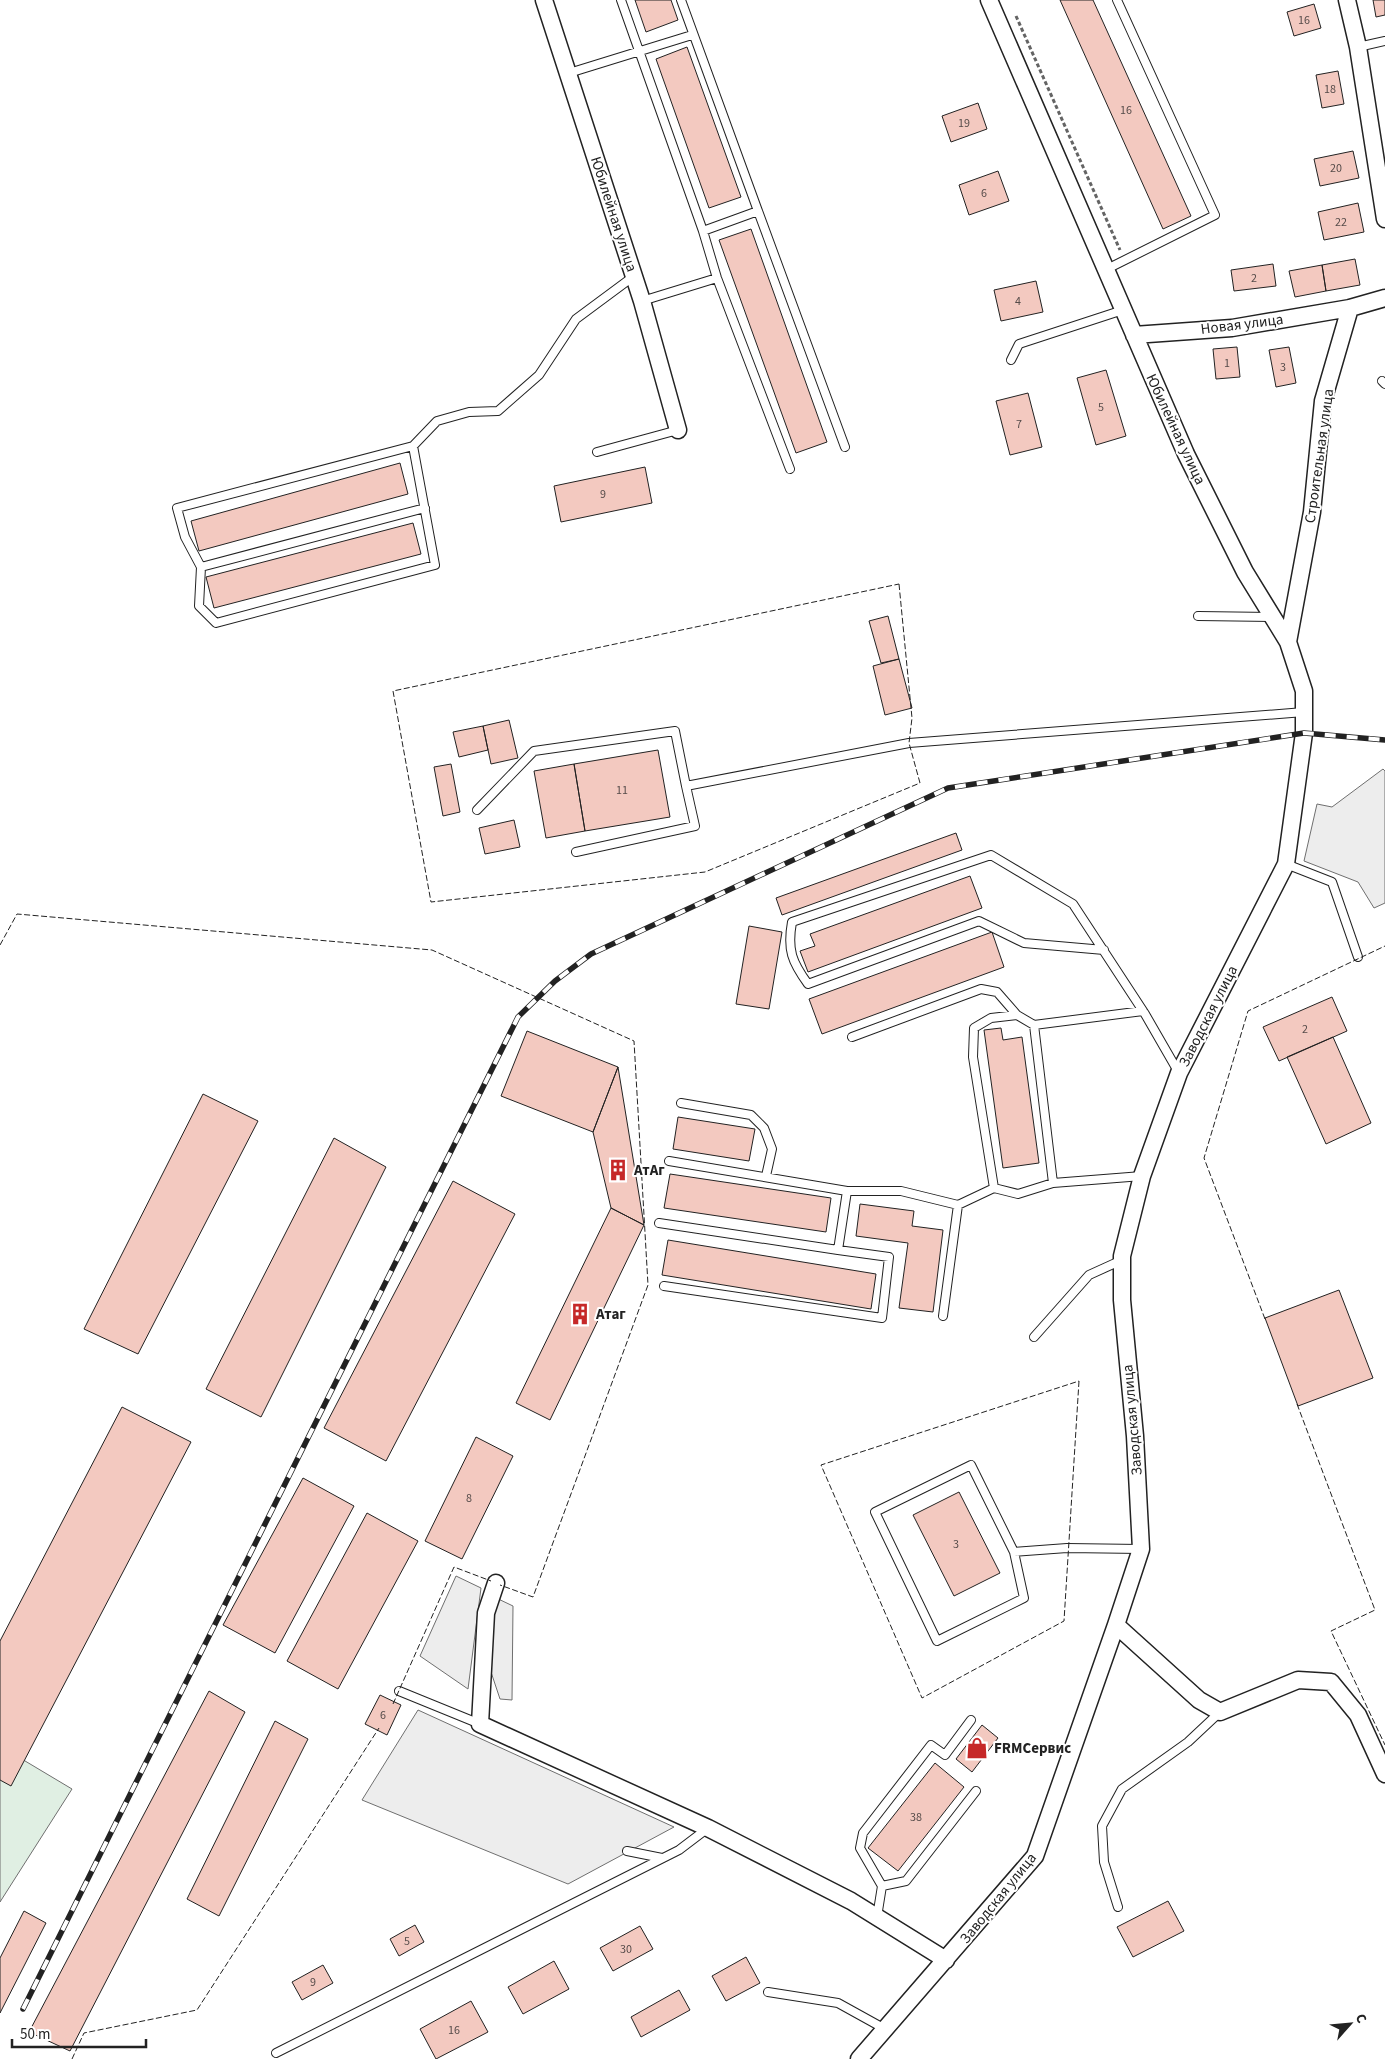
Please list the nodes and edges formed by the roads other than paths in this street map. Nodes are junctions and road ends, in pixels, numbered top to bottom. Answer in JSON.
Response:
{"nodes":[{"id":1,"x":544,"y":0,"type":"edge"},
{"id":2,"x":621,"y":0,"type":"edge"},
{"id":3,"x":681,"y":0,"type":"edge"},
{"id":4,"x":990,"y":0,"type":"edge"},
{"id":5,"x":1117,"y":0,"type":"edge"},
{"id":6,"x":1347,"y":0,"type":"edge"},
{"id":7,"x":692,"y":35,"type":"junction"},
{"id":8,"x":1385,"y":41,"type":"edge"},
{"id":9,"x":1358,"y":47,"type":"junction"},
{"id":10,"x":639,"y":52,"type":"junction"},
{"id":11,"x":569,"y":73,"type":"junction"},
{"id":12,"x":758,"y":211,"type":"junction"},
{"id":13,"x":1385,"y":220,"type":"edge"},
{"id":14,"x":703,"y":231,"type":"junction"},
{"id":15,"x":1107,"y":269,"type":"junction"},
{"id":16,"x":634,"y":276,"type":"junction"},
{"id":17,"x":717,"y":278,"type":"junction"},
{"id":18,"x":1385,"y":298,"type":"edge"},
{"id":19,"x":642,"y":301,"type":"junction"},
{"id":20,"x":1350,"y":308,"type":"junction"},
{"id":21,"x":1122,"y":310,"type":"junction"},
{"id":22,"x":1134,"y":335,"type":"junction"},
{"id":23,"x":1012,"y":360,"type":"dead end"},
{"id":24,"x":678,"y":430,"type":"joint"},
{"id":25,"x":413,"y":446,"type":"junction"},
{"id":26,"x":845,"y":447,"type":"dead end"},
{"id":27,"x":597,"y":452,"type":"dead end"},
{"id":28,"x":790,"y":469,"type":"dead end"},
{"id":29,"x":425,"y":508,"type":"junction"},
{"id":30,"x":201,"y":567,"type":"junction"},
{"id":31,"x":1198,"y":616,"type":"dead end"},
{"id":32,"x":1273,"y":617,"type":"junction"},
{"id":33,"x":1288,"y":642,"type":"junction"},
{"id":34,"x":1304,"y":712,"type":"junction"},
{"id":35,"x":686,"y":786,"type":"junction"},
{"id":36,"x":477,"y":810,"type":"dead end"},
{"id":37,"x":576,"y":852,"type":"dead end"},
{"id":38,"x":1286,"y":864,"type":"junction"},
{"id":39,"x":1104,"y":950,"type":"junction"},
{"id":40,"x":1358,"y":958,"type":"dead end"},
{"id":41,"x":1143,"y":1011,"type":"junction"},
{"id":42,"x":1017,"y":1015,"type":"junction"},
{"id":43,"x":1034,"y":1024,"type":"junction"},
{"id":44,"x":852,"y":1037,"type":"dead end"},
{"id":45,"x":1179,"y":1073,"type":"junction"},
{"id":46,"x":682,"y":1103,"type":"dead end"},
{"id":47,"x":669,"y":1161,"type":"dead end"},
{"id":48,"x":766,"y":1176,"type":"junction"},
{"id":49,"x":1142,"y":1176,"type":"junction"},
{"id":50,"x":1053,"y":1183,"type":"junction"},
{"id":51,"x":994,"y":1188,"type":"junction"},
{"id":52,"x":847,"y":1191,"type":"junction"},
{"id":53,"x":958,"y":1205,"type":"junction"},
{"id":54,"x":659,"y":1223,"type":"dead end"},
{"id":55,"x":838,"y":1250,"type":"junction"},
{"id":56,"x":1122,"y":1260,"type":"junction"},
{"id":57,"x":664,"y":1286,"type":"dead end"},
{"id":58,"x":943,"y":1316,"type":"dead end"},
{"id":59,"x":1034,"y":1337,"type":"dead end"},
{"id":60,"x":1140,"y":1549,"type":"junction"},
{"id":61,"x":1014,"y":1552,"type":"junction"},
{"id":62,"x":496,"y":1583,"type":"dead end"},
{"id":63,"x":1116,"y":1625,"type":"junction"},
{"id":64,"x":399,"y":1691,"type":"dead end"},
{"id":65,"x":1220,"y":1712,"type":"junction"},
{"id":66,"x":971,"y":1720,"type":"dead end"},
{"id":67,"x":480,"y":1724,"type":"junction"},
{"id":68,"x":1385,"y":1774,"type":"edge"},
{"id":69,"x":976,"y":1791,"type":"dead end"},
{"id":70,"x":708,"y":1828,"type":"junction"},
{"id":71,"x":628,"y":1851,"type":"dead end"},
{"id":72,"x":662,"y":1858,"type":"junction"},
{"id":73,"x":882,"y":1886,"type":"junction"},
{"id":74,"x":1118,"y":1907,"type":"dead end"},
{"id":75,"x":877,"y":1917,"type":"junction"},
{"id":76,"x":946,"y":1960,"type":"junction"},
{"id":77,"x":768,"y":1992,"type":"dead end"},
{"id":78,"x":885,"y":2030,"type":"junction"},
{"id":79,"x":276,"y":2053,"type":"dead end"},
{"id":80,"x":859,"y":2059,"type":"edge"}],
"edges":[{"from":1,"to":11,"type":"street","name":"Юбилейная улица"},
{"from":2,"to":10,"type":"lane"},
{"from":3,"to":7,"type":"lane"},
{"from":4,"to":15,"type":"street","name":"Юбилейная улица"},
{"from":5,"to":15,"type":"lane"},
{"from":6,"to":9,"type":"street"},
{"from":7,"to":10,"type":"lane"},
{"from":7,"to":12,"type":"lane"},
{"from":8,"to":9,"type":"lane"},
{"from":9,"to":13,"type":"street"},
{"from":10,"to":11,"type":"lane"},
{"from":10,"to":14,"type":"lane"},
{"from":11,"to":16,"type":"street","name":"Юбилейная улица"},
{"from":12,"to":14,"type":"lane"},
{"from":12,"to":26,"type":"lane"},
{"from":14,"to":17,"type":"lane"},
{"from":15,"to":21,"type":"street","name":"Юбилейная улица"},
{"from":16,"to":19,"type":"street","name":"Юбилейная улица"},
{"from":16,"to":25,"type":"lane"},
{"from":17,"to":19,"type":"lane"},
{"from":17,"to":28,"type":"lane"},
{"from":18,"to":20,"type":"street"},
{"from":19,"to":24,"type":"street","name":"Юбилейная улица"},
{"from":20,"to":22,"type":"street","name":"Новая улица"},
{"from":20,"to":33,"type":"street","name":"Строительная улица"},
{"from":21,"to":22,"type":"street","name":"Юбилейная улица"},
{"from":21,"to":23,"type":"lane"},
{"from":22,"to":32,"type":"street","name":"Юбилейная улица"},
{"from":24,"to":27,"type":"lane"},
{"from":25,"to":29,"type":"lane"},
{"from":25,"to":30,"type":"lane"},
{"from":29,"to":30,"type":"lane"},
{"from":29,"to":30,"type":"lane"},
{"from":31,"to":32,"type":"lane"},
{"from":32,"to":33,"type":"street","name":"Юбилейная улица"},
{"from":33,"to":34,"type":"street","name":"Юбилейная улица"},
{"from":34,"to":35,"type":"lane"},
{"from":34,"to":38,"type":"street","name":"Юбилейная улица"},
{"from":35,"to":36,"type":"lane"},
{"from":35,"to":37,"type":"lane"},
{"from":38,"to":40,"type":"lane"},
{"from":38,"to":45,"type":"street","name":"Заводская улица"},
{"from":39,"to":39,"type":"lane"},
{"from":39,"to":41,"type":"lane"},
{"from":41,"to":43,"type":"lane"},
{"from":41,"to":45,"type":"lane"},
{"from":42,"to":43,"type":"lane"},
{"from":42,"to":44,"type":"lane"},
{"from":42,"to":51,"type":"lane"},
{"from":43,"to":50,"type":"lane"},
{"from":45,"to":49,"type":"street","name":"Заводская улица"},
{"from":46,"to":48,"type":"lane"},
{"from":47,"to":48,"type":"lane"},
{"from":48,"to":52,"type":"lane"},
{"from":49,"to":50,"type":"lane"},
{"from":49,"to":56,"type":"street","name":"Заводская улица"},
{"from":50,"to":51,"type":"lane"},
{"from":51,"to":53,"type":"lane"},
{"from":52,"to":53,"type":"lane"},
{"from":52,"to":55,"type":"lane"},
{"from":53,"to":58,"type":"lane"},
{"from":54,"to":55,"type":"lane"},
{"from":55,"to":57,"type":"lane"},
{"from":56,"to":59,"type":"lane"},
{"from":56,"to":60,"type":"street","name":"Заводская улица"},
{"from":60,"to":61,"type":"lane"},
{"from":60,"to":63,"type":"street","name":"Заводская улица"},
{"from":61,"to":61,"type":"lane"},
{"from":62,"to":67,"type":"street"},
{"from":63,"to":65,"type":"street"},
{"from":63,"to":76,"type":"street","name":"Заводская улица"},
{"from":64,"to":67,"type":"lane"},
{"from":65,"to":68,"type":"street"},
{"from":65,"to":74,"type":"lane"},
{"from":66,"to":73,"type":"lane"},
{"from":67,"to":70,"type":"street"},
{"from":69,"to":73,"type":"lane"},
{"from":70,"to":72,"type":"lane"},
{"from":70,"to":75,"type":"street"},
{"from":71,"to":72,"type":"lane"},
{"from":72,"to":79,"type":"lane"},
{"from":73,"to":75,"type":"lane"},
{"from":75,"to":76,"type":"street"},
{"from":76,"to":78,"type":"street","name":"Заводская улица"},
{"from":77,"to":78,"type":"lane"},
{"from":78,"to":80,"type":"street","name":"Заводская улица"}]}
